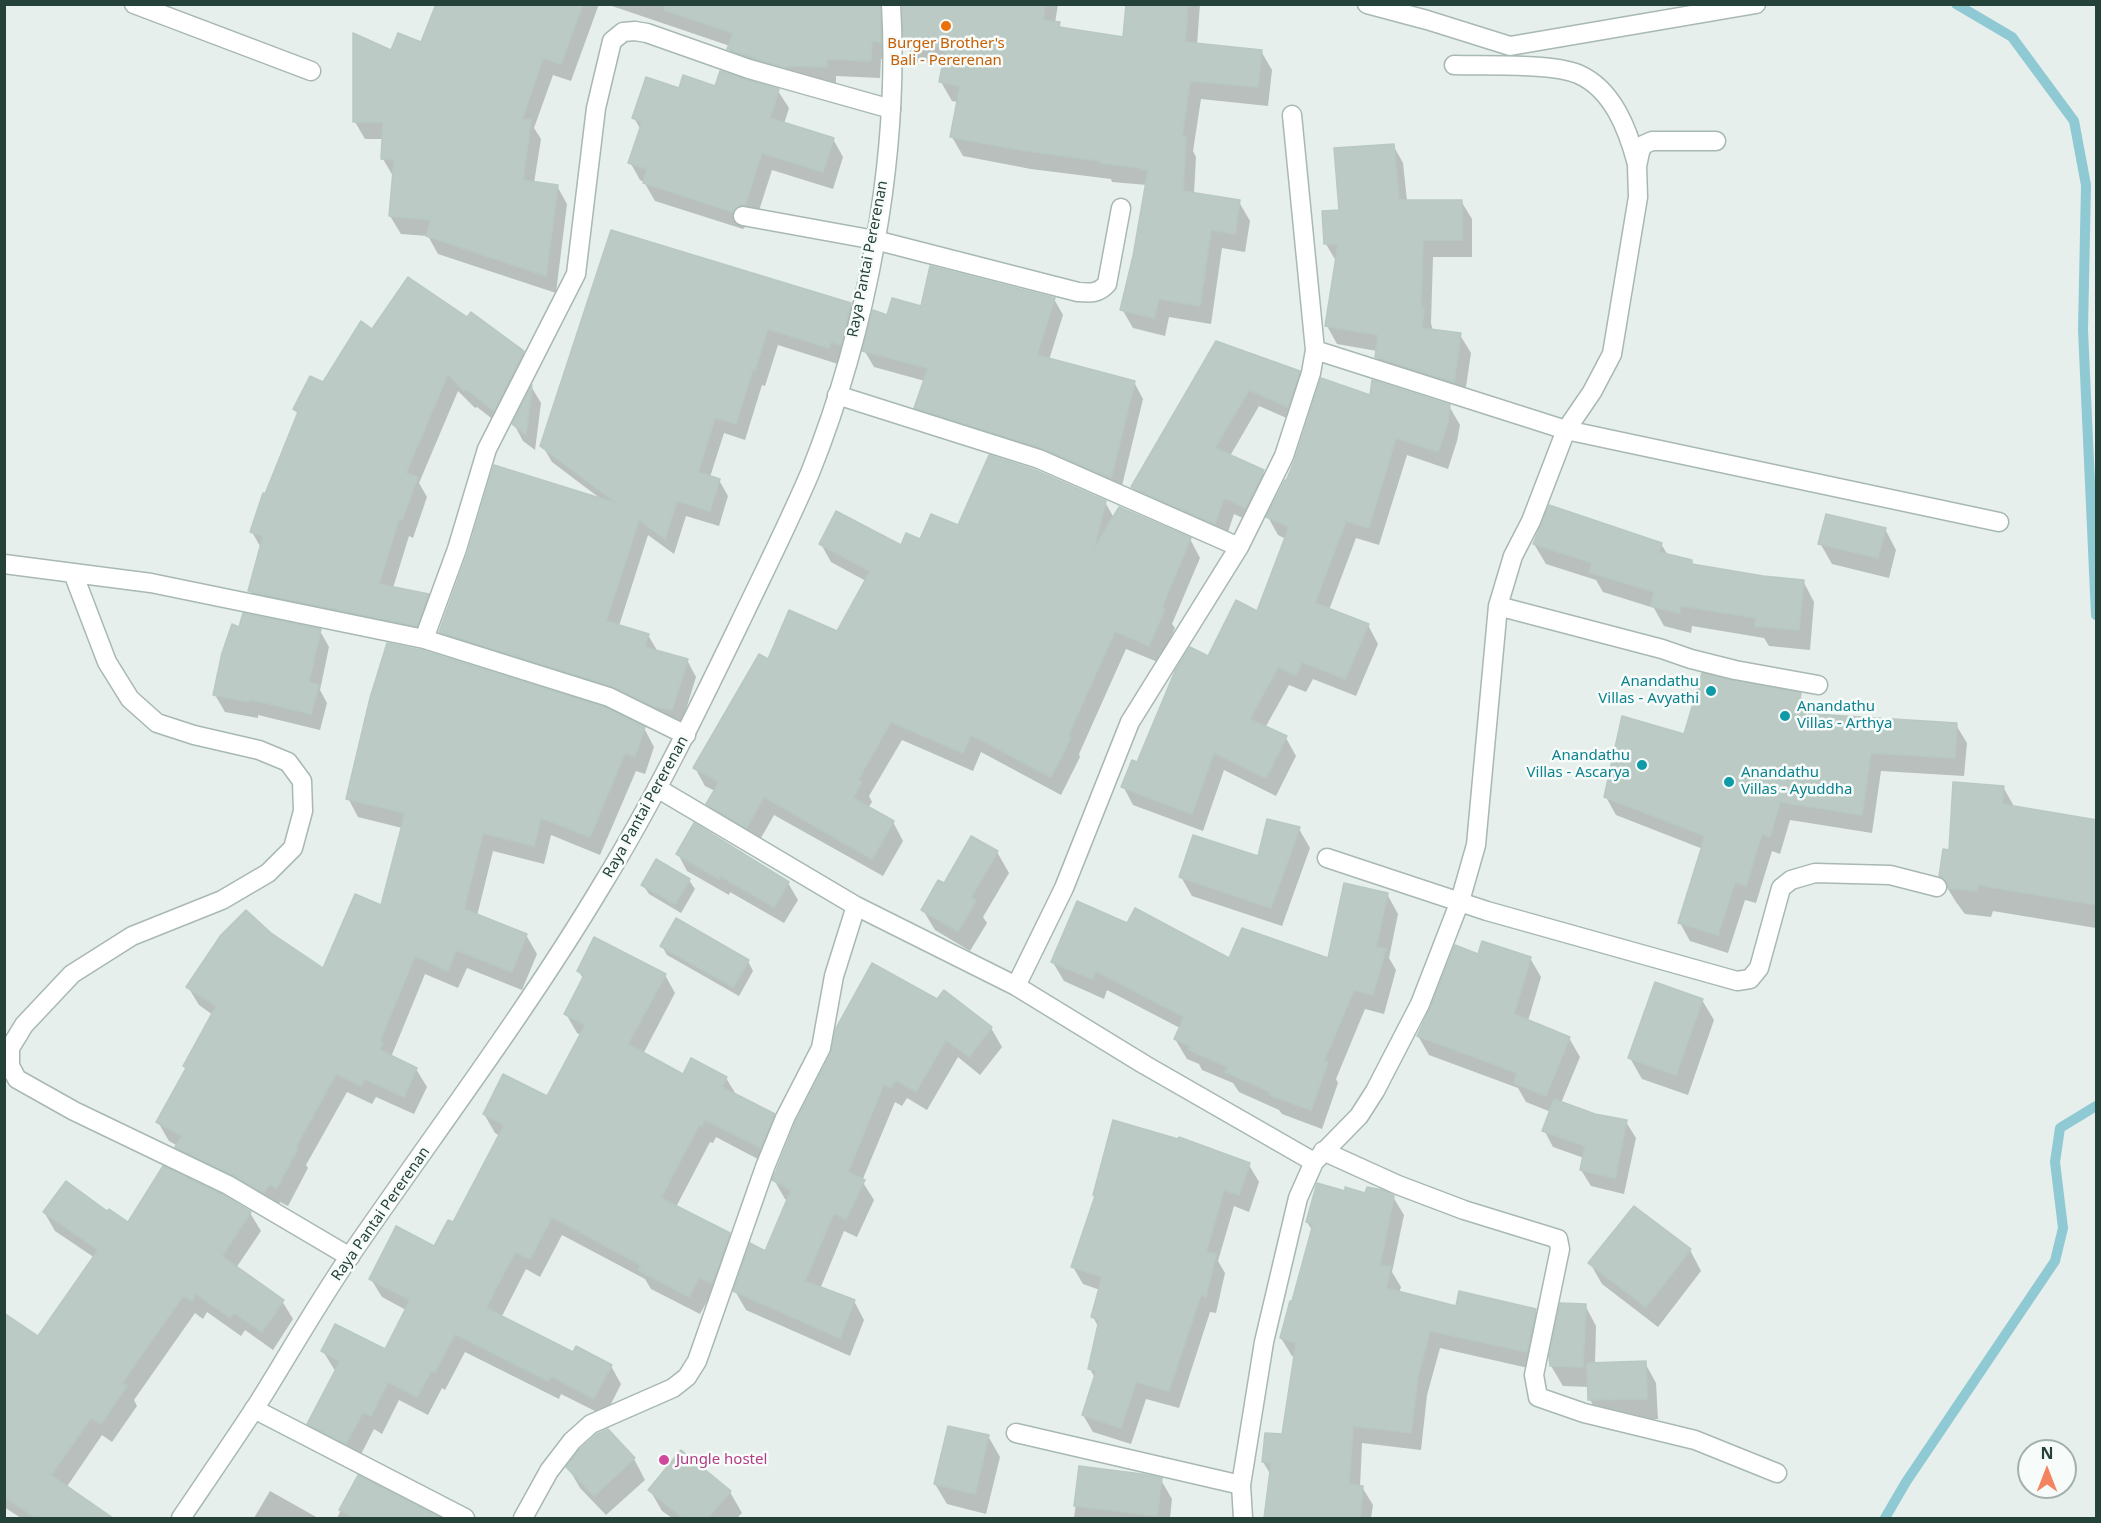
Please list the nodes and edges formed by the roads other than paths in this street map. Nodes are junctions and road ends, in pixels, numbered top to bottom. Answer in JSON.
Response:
{"nodes":[{"id":1,"x":134,"y":4,"type":"edge"},
{"id":2,"x":891,"y":4,"type":"edge"},
{"id":3,"x":1367,"y":4,"type":"edge"},
{"id":4,"x":1756,"y":4,"type":"edge"},
{"id":5,"x":1454,"y":65,"type":"dead end"},
{"id":6,"x":311,"y":71,"type":"dead end"},
{"id":7,"x":891,"y":109,"type":"junction"},
{"id":8,"x":1292,"y":115,"type":"dead end"},
{"id":9,"x":1716,"y":141,"type":"dead end"},
{"id":10,"x":1637,"y":166,"type":"junction"},
{"id":11,"x":1121,"y":208,"type":"dead end"},
{"id":12,"x":743,"y":216,"type":"dead end"},
{"id":13,"x":875,"y":240,"type":"junction"},
{"id":14,"x":1315,"y":350,"type":"junction"},
{"id":15,"x":837,"y":395,"type":"junction"},
{"id":16,"x":1566,"y":430,"type":"junction"},
{"id":17,"x":1999,"y":522,"type":"dead end"},
{"id":18,"x":1239,"y":547,"type":"junction"},
{"id":19,"x":4,"y":564,"type":"edge"},
{"id":20,"x":73,"y":573,"type":"junction"},
{"id":21,"x":1498,"y":606,"type":"junction"},
{"id":22,"x":424,"y":639,"type":"junction"},
{"id":23,"x":1818,"y":684,"type":"dead end"},
{"id":24,"x":686,"y":735,"type":"junction"},
{"id":25,"x":657,"y":788,"type":"junction"},
{"id":26,"x":1327,"y":858,"type":"dead end"},
{"id":27,"x":1937,"y":887,"type":"dead end"},
{"id":28,"x":1460,"y":901,"type":"junction"},
{"id":29,"x":856,"y":906,"type":"junction"},
{"id":30,"x":1016,"y":986,"type":"junction"},
{"id":31,"x":1318,"y":1156,"type":"junction"},
{"id":32,"x":350,"y":1257,"type":"junction"},
{"id":33,"x":254,"y":1409,"type":"junction"},
{"id":34,"x":1016,"y":1433,"type":"dead end"},
{"id":35,"x":1777,"y":1473,"type":"dead end"},
{"id":36,"x":1242,"y":1485,"type":"junction"},
{"id":37,"x":181,"y":1518,"type":"edge"},
{"id":38,"x":465,"y":1518,"type":"edge"},
{"id":39,"x":523,"y":1518,"type":"edge"},
{"id":40,"x":1243,"y":1518,"type":"edge"}],
"edges":[{"from":1,"to":6,"type":"street"},
{"from":2,"to":7,"type":"street","name":"Raya Pantai Pererenan"},
{"from":3,"to":4,"type":"street"},
{"from":5,"to":10,"type":"street"},
{"from":7,"to":13,"type":"street","name":"Raya Pantai Pererenan"},
{"from":7,"to":22,"type":"street"},
{"from":8,"to":14,"type":"street"},
{"from":9,"to":10,"type":"street"},
{"from":10,"to":16,"type":"street"},
{"from":11,"to":13,"type":"street"},
{"from":12,"to":13,"type":"street"},
{"from":13,"to":15,"type":"street","name":"Raya Pantai Pererenan"},
{"from":14,"to":16,"type":"street"},
{"from":14,"to":18,"type":"street"},
{"from":15,"to":18,"type":"street"},
{"from":15,"to":24,"type":"street","name":"Raya Pantai Pererenan"},
{"from":16,"to":17,"type":"street"},
{"from":16,"to":21,"type":"street"},
{"from":18,"to":30,"type":"street"},
{"from":19,"to":20,"type":"street"},
{"from":20,"to":22,"type":"street"},
{"from":20,"to":32,"type":"street"},
{"from":21,"to":23,"type":"street"},
{"from":21,"to":28,"type":"street"},
{"from":22,"to":24,"type":"street"},
{"from":24,"to":25,"type":"street","name":"Raya Pantai Pererenan"},
{"from":25,"to":29,"type":"street"},
{"from":25,"to":32,"type":"street","name":"Raya Pantai Pererenan"},
{"from":26,"to":28,"type":"street"},
{"from":27,"to":28,"type":"street"},
{"from":28,"to":31,"type":"street"},
{"from":29,"to":30,"type":"street"},
{"from":29,"to":39,"type":"street"},
{"from":30,"to":31,"type":"street"},
{"from":31,"to":35,"type":"street"},
{"from":31,"to":36,"type":"street"},
{"from":32,"to":33,"type":"street","name":"Raya Pantai Pererenan"},
{"from":33,"to":37,"type":"street","name":"Raya Pantai Pererenan"},
{"from":33,"to":38,"type":"street"},
{"from":34,"to":36,"type":"street"},
{"from":36,"to":40,"type":"street"}]}
